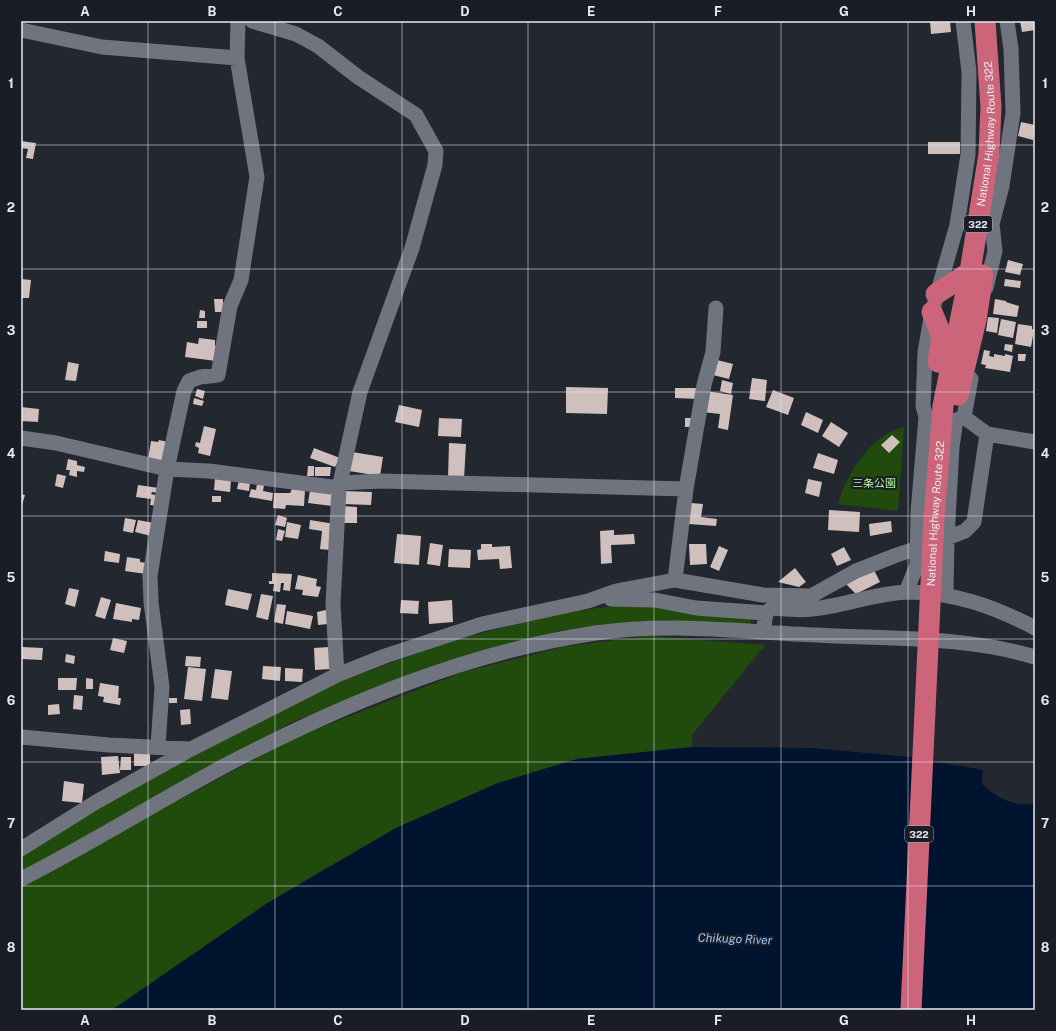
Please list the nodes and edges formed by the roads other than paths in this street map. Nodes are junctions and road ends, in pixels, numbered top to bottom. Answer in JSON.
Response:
{"nodes":[{"id":1,"x":238,"y":21,"type":"edge"},
{"id":2,"x":252,"y":21,"type":"edge"},
{"id":3,"x":963,"y":21,"type":"edge"},
{"id":4,"x":985,"y":21,"type":"edge"},
{"id":5,"x":1007,"y":21,"type":"edge"},
{"id":6,"x":21,"y":30,"type":"edge"},
{"id":7,"x":237,"y":58,"type":"junction"},
{"id":8,"x":969,"y":132,"type":"junction"},
{"id":9,"x":1000,"y":132,"type":"junction"},
{"id":10,"x":980,"y":213,"type":"junction"},
{"id":11,"x":970,"y":272,"type":"junction"},
{"id":12,"x":934,"y":303,"type":"junction"},
{"id":13,"x":716,"y":308,"type":"dead end"},
{"id":14,"x":976,"y":320,"type":"junction"},
{"id":15,"x":942,"y":416,"type":"junction"},
{"id":16,"x":964,"y":417,"type":"junction"},
{"id":17,"x":987,"y":434,"type":"junction"},
{"id":18,"x":21,"y":438,"type":"edge"},
{"id":19,"x":1035,"y":442,"type":"edge"},
{"id":20,"x":167,"y":469,"type":"junction"},
{"id":21,"x":340,"y":486,"type":"junction"},
{"id":22,"x":686,"y":488,"type":"junction"},
{"id":23,"x":947,"y":538,"type":"junction"},
{"id":24,"x":918,"y":548,"type":"junction"},
{"id":25,"x":675,"y":580,"type":"junction"},
{"id":26,"x":906,"y":592,"type":"junction"},
{"id":27,"x":938,"y":600,"type":"junction"},
{"id":28,"x":588,"y":601,"type":"junction"},
{"id":29,"x":766,"y":613,"type":"junction"},
{"id":30,"x":1033,"y":625,"type":"edge"},
{"id":31,"x":763,"y":632,"type":"junction"},
{"id":32,"x":929,"y":649,"type":"junction"},
{"id":33,"x":1035,"y":657,"type":"edge"},
{"id":34,"x":337,"y":675,"type":"junction"},
{"id":35,"x":21,"y":737,"type":"edge"},
{"id":36,"x":158,"y":746,"type":"junction"},
{"id":37,"x":191,"y":749,"type":"junction"},
{"id":38,"x":21,"y":849,"type":"edge"},
{"id":39,"x":21,"y":879,"type":"edge"},
{"id":40,"x":911,"y":1010,"type":"edge"}],
"edges":[{"from":1,"to":7,"type":"street"},
{"from":2,"to":21,"type":"street"},
{"from":3,"to":8,"type":"street"},
{"from":4,"to":9,"type":"highway","name":"National Highway Route 322","number":"322"},
{"from":5,"to":9,"type":"street"},
{"from":6,"to":7,"type":"street"},
{"from":7,"to":20,"type":"street"},
{"from":8,"to":9,"type":"street"},
{"from":8,"to":12,"type":"street"},
{"from":9,"to":10,"type":"highway","name":"National Highway Route 322","number":"322"},
{"from":9,"to":14,"type":"street"},
{"from":10,"to":11,"type":"highway","name":"National Highway Route 322","number":"322"},
{"from":10,"to":14,"type":"highway"},
{"from":11,"to":12,"type":"highway"},
{"from":11,"to":15,"type":"highway","name":"National Highway Route 322","number":"322"},
{"from":12,"to":15,"type":"highway"},
{"from":12,"to":24,"type":"street"},
{"from":13,"to":22,"type":"street"},
{"from":14,"to":15,"type":"highway"},
{"from":14,"to":16,"type":"street"},
{"from":15,"to":27,"type":"highway","name":"National Highway Route 322","number":"322"},
{"from":16,"to":17,"type":"street"},
{"from":16,"to":23,"type":"street"},
{"from":17,"to":19,"type":"street"},
{"from":17,"to":23,"type":"street"},
{"from":18,"to":20,"type":"street"},
{"from":20,"to":21,"type":"street"},
{"from":20,"to":36,"type":"street"},
{"from":21,"to":22,"type":"street"},
{"from":21,"to":34,"type":"street"},
{"from":22,"to":25,"type":"street"},
{"from":23,"to":24,"type":"street"},
{"from":23,"to":27,"type":"street"},
{"from":24,"to":25,"type":"street"},
{"from":24,"to":26,"type":"street"},
{"from":25,"to":28,"type":"street"},
{"from":26,"to":27,"type":"street"},
{"from":26,"to":29,"type":"street"},
{"from":27,"to":30,"type":"street"},
{"from":27,"to":32,"type":"highway","name":"National Highway Route 322","number":"322"},
{"from":28,"to":29,"type":"street"},
{"from":28,"to":34,"type":"street"},
{"from":29,"to":31,"type":"street"},
{"from":31,"to":32,"type":"street"},
{"from":31,"to":39,"type":"street"},
{"from":32,"to":33,"type":"street"},
{"from":32,"to":40,"type":"highway","name":"National Highway Route 322","number":"322"},
{"from":34,"to":37,"type":"street"},
{"from":35,"to":36,"type":"street"},
{"from":36,"to":37,"type":"street"},
{"from":37,"to":38,"type":"street"}]}
